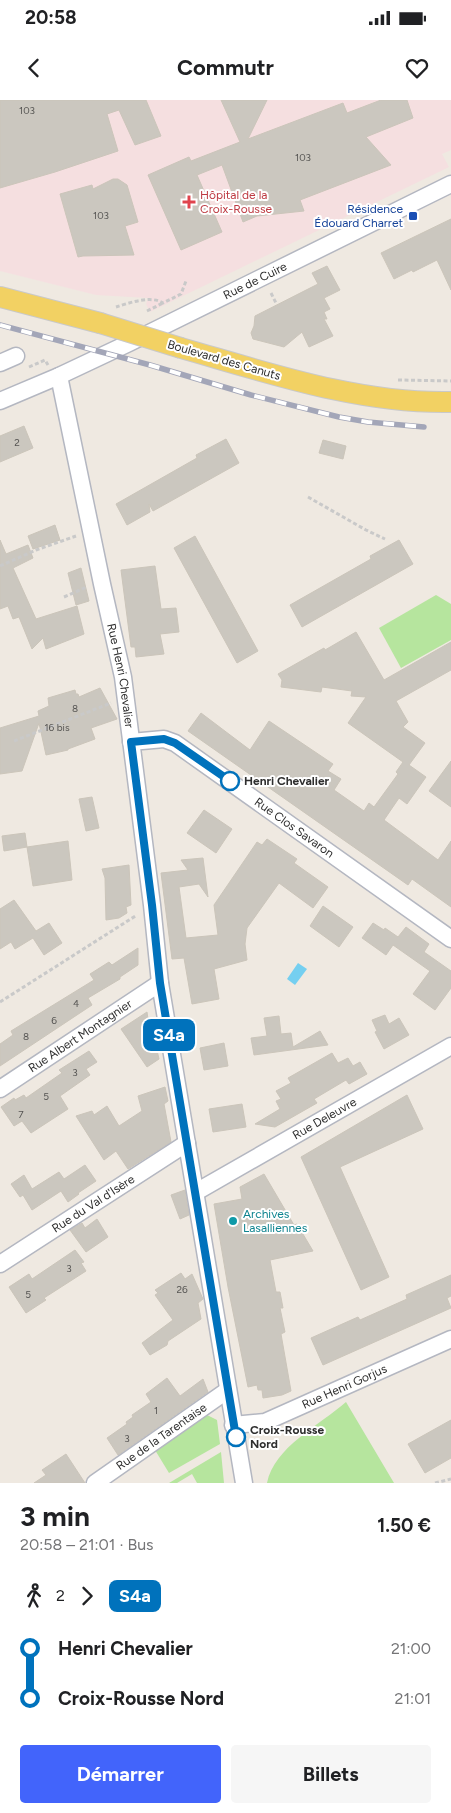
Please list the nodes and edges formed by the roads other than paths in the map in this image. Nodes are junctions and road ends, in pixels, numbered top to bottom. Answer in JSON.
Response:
{"nodes":[{"id":1,"x":451,"y":184,"type":"edge"},
{"id":2,"x":0,"y":298,"type":"edge"},
{"id":3,"x":16,"y":356,"type":"dead end"},
{"id":4,"x":0,"y":363,"type":"edge"},
{"id":5,"x":59,"y":376,"type":"junction"},
{"id":6,"x":0,"y":401,"type":"edge"},
{"id":7,"x":451,"y":402,"type":"edge"},
{"id":8,"x":131,"y":742,"type":"junction"},
{"id":9,"x":451,"y":939,"type":"edge"},
{"id":10,"x":160,"y":983,"type":"junction"},
{"id":11,"x":451,"y":1046,"type":"edge"},
{"id":12,"x":0,"y":1089,"type":"edge"},
{"id":13,"x":187,"y":1143,"type":"junction"},
{"id":14,"x":196,"y":1192,"type":"junction"},
{"id":15,"x":0,"y":1264,"type":"edge"},
{"id":16,"x":451,"y":1339,"type":"edge"},
{"id":17,"x":228,"y":1390,"type":"junction"},
{"id":18,"x":234,"y":1425,"type":"junction"},
{"id":19,"x":95,"y":1483,"type":"edge"},
{"id":20,"x":244,"y":1483,"type":"edge"}],
"edges":[{"from":1,"to":5,"type":"street","name":"Rue de Cuire"},
{"from":2,"to":7,"type":"main road","name":"Boulevard des Canuts","bridge":true},
{"from":3,"to":4,"type":"street"},
{"from":5,"to":6,"type":"street","name":"Rue de Cuire"},
{"from":5,"to":8,"type":"street","name":"Rue Henri Chevalier"},
{"from":8,"to":9,"type":"street","name":"Rue Clos Savaron"},
{"from":8,"to":10,"type":"street","name":"Rue Henri Chevalier"},
{"from":10,"to":12,"type":"street","name":"Rue Albert Montagnier"},
{"from":10,"to":13,"type":"street","name":"Rue Henri Chevalier"},
{"from":11,"to":14,"type":"street","name":"Rue Deleuvre"},
{"from":13,"to":14,"type":"street","name":"Rue Henri Chevalier"},
{"from":13,"to":15,"type":"street","name":"Rue du Val d'Isère"},
{"from":14,"to":17,"type":"street","name":"Rue Henri Chevalier"},
{"from":16,"to":18,"type":"street","name":"Rue Henri Gorjus"},
{"from":17,"to":18,"type":"street","name":"Rue Henri Chevalier"},
{"from":17,"to":19,"type":"street","name":"Rue de la Tarentaise"},
{"from":18,"to":20,"type":"street","name":"Rue Henri Chevalier"}]}
